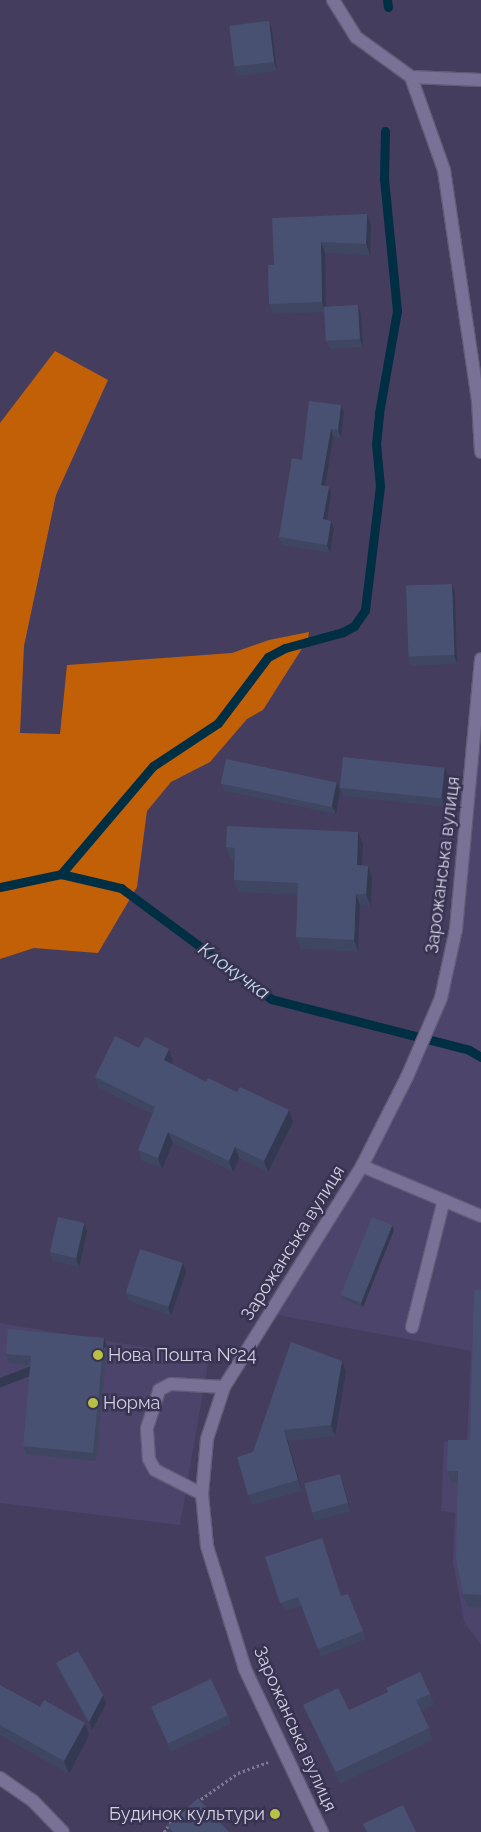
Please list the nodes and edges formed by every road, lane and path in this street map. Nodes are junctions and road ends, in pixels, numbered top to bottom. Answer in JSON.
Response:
{"nodes":[{"id":1,"x":333,"y":0,"type":"edge"},
{"id":2,"x":412,"y":77,"type":"junction"},
{"id":3,"x":481,"y":80,"type":"edge"},
{"id":4,"x":481,"y":452,"type":"edge"},
{"id":5,"x":481,"y":659,"type":"edge"},
{"id":6,"x":362,"y":1166,"type":"junction"},
{"id":7,"x":444,"y":1200,"type":"junction"},
{"id":8,"x":481,"y":1216,"type":"edge"},
{"id":9,"x":412,"y":1328,"type":"dead end"},
{"id":10,"x":224,"y":1387,"type":"junction"},
{"id":11,"x":202,"y":1494,"type":"junction"},
{"id":12,"x":286,"y":1755,"type":"junction"},
{"id":13,"x":0,"y":1778,"type":"edge"},
{"id":14,"x":194,"y":1804,"type":"edge"},
{"id":15,"x":187,"y":1809,"type":"edge"},
{"id":16,"x":63,"y":1832,"type":"edge"},
{"id":17,"x":164,"y":1832,"type":"edge"},
{"id":18,"x":322,"y":1832,"type":"edge"}],
"edges":[{"from":1,"to":2,"type":"street"},
{"from":2,"to":3,"type":"street"},
{"from":2,"to":4,"type":"street"},
{"from":5,"to":6,"type":"street","name":"Зарожанська вулиця"},
{"from":6,"to":7,"type":"street"},
{"from":6,"to":10,"type":"street","name":"Зарожанська вулиця"},
{"from":7,"to":8,"type":"street"},
{"from":7,"to":9,"type":"street"},
{"from":10,"to":11,"type":"street","name":"Зарожанська вулиця"},
{"from":10,"to":11,"type":"street"},
{"from":11,"to":12,"type":"street","name":"Зарожанська вулиця"},
{"from":12,"to":14,"type":"path"},
{"from":12,"to":18,"type":"street","name":"Зарожанська вулиця"},
{"from":13,"to":16,"type":"street"},
{"from":15,"to":17,"type":"path"}]}
